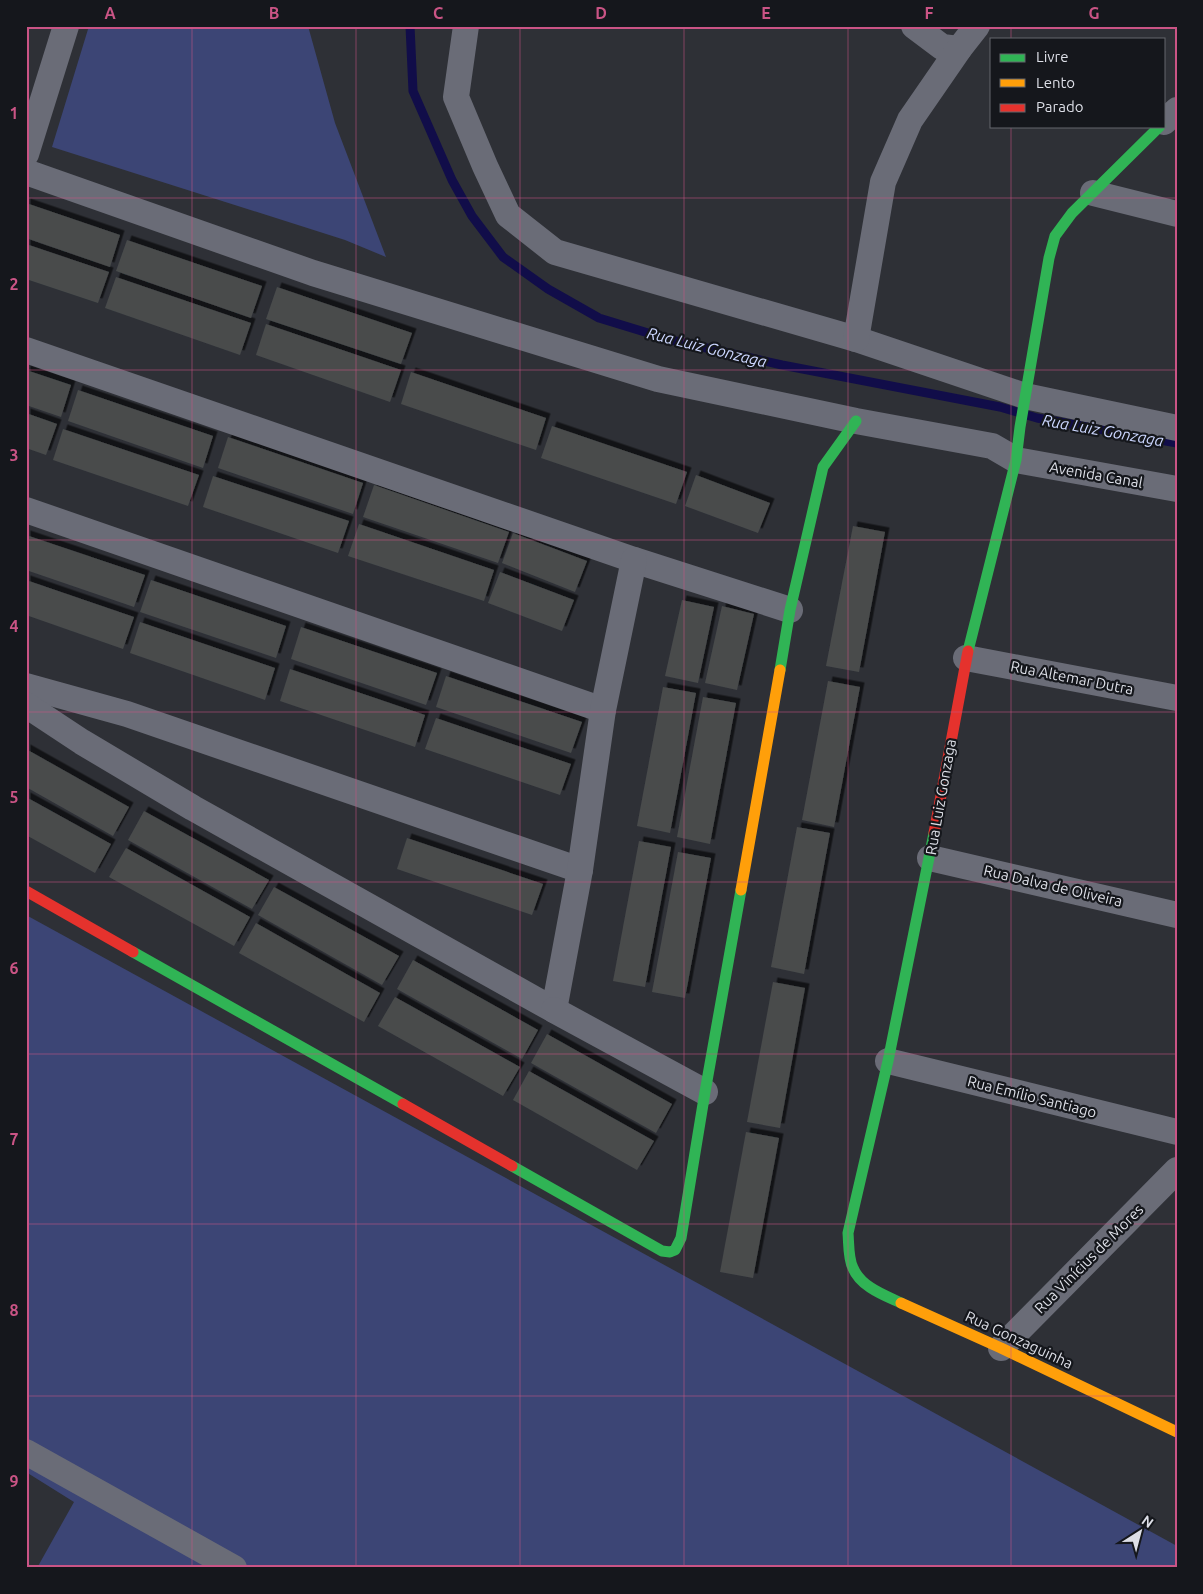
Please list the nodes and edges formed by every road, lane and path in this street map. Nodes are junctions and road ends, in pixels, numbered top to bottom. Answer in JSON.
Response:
{"nodes":[{"id":1,"x":66,"y":26,"type":"edge"},
{"id":2,"x":466,"y":26,"type":"edge"},
{"id":3,"x":914,"y":26,"type":"edge"},
{"id":4,"x":977,"y":26,"type":"edge"},
{"id":5,"x":959,"y":49,"type":"junction"},
{"id":6,"x":1177,"y":110,"type":"edge"},
{"id":7,"x":1166,"y":120,"type":"edge"},
{"id":8,"x":1158,"y":128,"type":"edge"},
{"id":9,"x":26,"y":154,"type":"edge"},
{"id":10,"x":26,"y":172,"type":"edge"},
{"id":11,"x":1093,"y":194,"type":"junction"},
{"id":12,"x":1177,"y":214,"type":"edge"},
{"id":13,"x":856,"y":339,"type":"junction"},
{"id":14,"x":26,"y":350,"type":"edge"},
{"id":15,"x":1024,"y":402,"type":"junction"},
{"id":16,"x":856,"y":422,"type":"junction"},
{"id":17,"x":1177,"y":428,"type":"edge"},
{"id":18,"x":1016,"y":452,"type":"junction"},
{"id":19,"x":1177,"y":489,"type":"edge"},
{"id":20,"x":26,"y":510,"type":"edge"},
{"id":21,"x":634,"y":560,"type":"junction"},
{"id":22,"x":790,"y":610,"type":"junction"},
{"id":23,"x":966,"y":658,"type":"junction"},
{"id":24,"x":26,"y":686,"type":"edge"},
{"id":25,"x":1177,"y":698,"type":"edge"},
{"id":26,"x":26,"y":705,"type":"edge"},
{"id":27,"x":603,"y":710,"type":"junction"},
{"id":28,"x":930,"y":858,"type":"junction"},
{"id":29,"x":580,"y":870,"type":"junction"},
{"id":30,"x":26,"y":892,"type":"edge"},
{"id":31,"x":1177,"y":916,"type":"edge"},
{"id":32,"x":554,"y":1010,"type":"junction"},
{"id":33,"x":888,"y":1061,"type":"junction"},
{"id":34,"x":705,"y":1092,"type":"junction"},
{"id":35,"x":1177,"y":1132,"type":"edge"},
{"id":36,"x":1172,"y":1182,"type":"edge"},
{"id":37,"x":853,"y":1272,"type":"joint"},
{"id":38,"x":1001,"y":1348,"type":"junction"},
{"id":39,"x":1177,"y":1432,"type":"edge"},
{"id":40,"x":26,"y":1452,"type":"edge"},
{"id":41,"x":234,"y":1568,"type":"edge"}],
"edges":[{"from":1,"to":9,"type":"street"},
{"from":2,"to":13,"type":"street"},
{"from":3,"to":5,"type":"street"},
{"from":4,"to":5,"type":"street"},
{"from":5,"to":13,"type":"street"},
{"from":6,"to":7,"type":"street"},
{"from":8,"to":11,"type":"street","name":"Rua Luiz Gonzaga"},
{"from":10,"to":16,"type":"street"},
{"from":11,"to":12,"type":"street"},
{"from":11,"to":15,"type":"street","name":"Rua Luiz Gonzaga"},
{"from":13,"to":15,"type":"street"},
{"from":14,"to":21,"type":"street"},
{"from":15,"to":17,"type":"street"},
{"from":15,"to":18,"type":"street","name":"Rua Luiz Gonzaga"},
{"from":16,"to":18,"type":"street"},
{"from":16,"to":22,"type":"street"},
{"from":18,"to":19,"type":"street","name":"Avenida Canal"},
{"from":18,"to":23,"type":"street","name":"Rua Luiz Gonzaga"},
{"from":20,"to":27,"type":"street"},
{"from":21,"to":22,"type":"street"},
{"from":21,"to":27,"type":"street"},
{"from":22,"to":34,"type":"street"},
{"from":23,"to":25,"type":"street","name":"Rua Altemar Dutra"},
{"from":23,"to":28,"type":"street","name":"Rua Luiz Gonzaga"},
{"from":24,"to":29,"type":"street"},
{"from":26,"to":32,"type":"street"},
{"from":27,"to":29,"type":"street"},
{"from":28,"to":31,"type":"street","name":"Rua Dalva de Oliveira"},
{"from":28,"to":33,"type":"street","name":"Rua Luiz Gonzaga"},
{"from":29,"to":32,"type":"street"},
{"from":30,"to":34,"type":"street"},
{"from":32,"to":34,"type":"street"},
{"from":33,"to":35,"type":"street","name":"Rua Emílio Santiago"},
{"from":33,"to":37,"type":"street","name":"Rua Luiz Gonzaga"},
{"from":36,"to":38,"type":"street","name":"Rua Vinícius de Mores"},
{"from":37,"to":38,"type":"street","name":"Rua Gonzaguinha"},
{"from":38,"to":39,"type":"street","name":"Rua Gonzaguinha"},
{"from":40,"to":41,"type":"street"}]}
